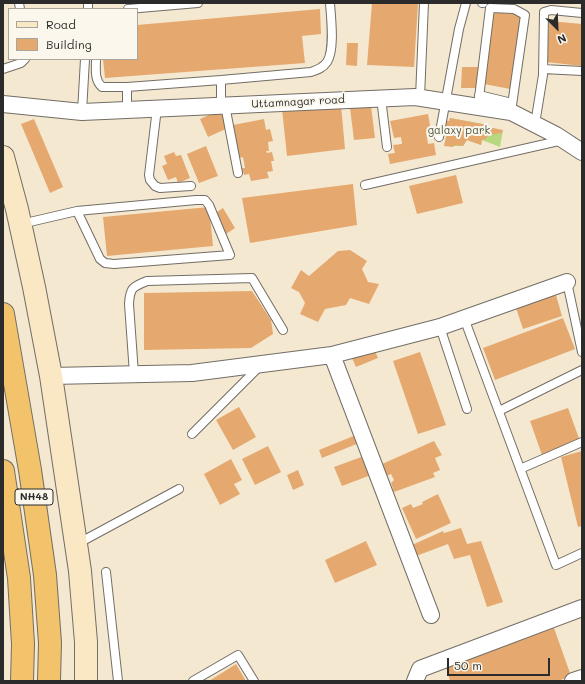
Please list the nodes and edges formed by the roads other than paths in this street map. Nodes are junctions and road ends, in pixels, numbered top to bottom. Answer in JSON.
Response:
{"nodes":[{"id":1,"x":198,"y":3,"type":"edge"},
{"id":2,"x":330,"y":3,"type":"edge"},
{"id":3,"x":424,"y":3,"type":"edge"},
{"id":4,"x":466,"y":3,"type":"edge"},
{"id":5,"x":138,"y":8,"type":"edge"},
{"id":6,"x":582,"y":13,"type":"edge"},
{"id":7,"x":24,"y":60,"type":"edge"},
{"id":8,"x":85,"y":60,"type":"edge"},
{"id":9,"x":96,"y":60,"type":"edge"},
{"id":10,"x":3,"y":69,"type":"edge"},
{"id":11,"x":543,"y":69,"type":"junction"},
{"id":12,"x":582,"y":71,"type":"edge"},
{"id":13,"x":221,"y":80,"type":"junction"},
{"id":14,"x":127,"y":87,"type":"junction"},
{"id":15,"x":420,"y":97,"type":"junction"},
{"id":16,"x":381,"y":98,"type":"junction"},
{"id":17,"x":479,"y":101,"type":"junction"},
{"id":18,"x":447,"y":102,"type":"junction"},
{"id":19,"x":3,"y":104,"type":"edge"},
{"id":20,"x":223,"y":105,"type":"junction"},
{"id":21,"x":511,"y":107,"type":"junction"},
{"id":22,"x":157,"y":108,"type":"junction"},
{"id":23,"x":127,"y":110,"type":"junction"},
{"id":24,"x":82,"y":112,"type":"junction"},
{"id":25,"x":535,"y":124,"type":"junction"},
{"id":26,"x":440,"y":137,"type":"dead end"},
{"id":27,"x":563,"y":140,"type":"junction"},
{"id":28,"x":387,"y":147,"type":"dead end"},
{"id":29,"x":582,"y":152,"type":"edge"},
{"id":30,"x":3,"y":157,"type":"edge"},
{"id":31,"x":238,"y":173,"type":"dead end"},
{"id":32,"x":364,"y":185,"type":"dead end"},
{"id":33,"x":191,"y":186,"type":"dead end"},
{"id":34,"x":76,"y":211,"type":"junction"},
{"id":35,"x":20,"y":224,"type":"junction"},
{"id":36,"x":567,"y":282,"type":"joint"},
{"id":37,"x":3,"y":314,"type":"edge"},
{"id":38,"x":464,"y":318,"type":"junction"},
{"id":39,"x":440,"y":327,"type":"junction"},
{"id":40,"x":283,"y":330,"type":"dead end"},
{"id":41,"x":582,"y":352,"type":"edge"},
{"id":42,"x":332,"y":355,"type":"junction"},
{"id":43,"x":262,"y":364,"type":"junction"},
{"id":44,"x":582,"y":370,"type":"edge"},
{"id":45,"x":134,"y":374,"type":"junction"},
{"id":46,"x":51,"y":376,"type":"junction"},
{"id":47,"x":467,"y":409,"type":"dead end"},
{"id":48,"x":499,"y":411,"type":"junction"},
{"id":49,"x":192,"y":434,"type":"dead end"},
{"id":50,"x":582,"y":442,"type":"edge"},
{"id":51,"x":520,"y":469,"type":"junction"},
{"id":52,"x":3,"y":471,"type":"edge"},
{"id":53,"x":179,"y":489,"type":"dead end"},
{"id":54,"x":76,"y":545,"type":"junction"},
{"id":55,"x":582,"y":553,"type":"edge"},
{"id":56,"x":106,"y":572,"type":"dead end"},
{"id":57,"x":582,"y":608,"type":"edge"},
{"id":58,"x":432,"y":614,"type":"dead end"},
{"id":59,"x":582,"y":678,"type":"edge"},
{"id":60,"x":22,"y":681,"type":"edge"},
{"id":61,"x":49,"y":681,"type":"edge"},
{"id":62,"x":86,"y":681,"type":"edge"},
{"id":63,"x":118,"y":681,"type":"edge"},
{"id":64,"x":193,"y":681,"type":"edge"},
{"id":65,"x":254,"y":681,"type":"edge"},
{"id":66,"x":415,"y":681,"type":"edge"},
{"id":67,"x":573,"y":681,"type":"edge"}],
"edges":[{"from":1,"to":5,"type":"lane"},
{"from":2,"to":13,"type":"lane"},
{"from":3,"to":15,"type":"lane"},
{"from":4,"to":18,"type":"lane"},
{"from":6,"to":11,"type":"lane"},
{"from":7,"to":10,"type":"lane"},
{"from":8,"to":24,"type":"lane"},
{"from":9,"to":14,"type":"lane"},
{"from":11,"to":12,"type":"lane"},
{"from":11,"to":25,"type":"lane"},
{"from":13,"to":14,"type":"lane"},
{"from":13,"to":20,"type":"lane"},
{"from":14,"to":23,"type":"lane"},
{"from":15,"to":16,"type":"street","name":"Uttamnagar road"},
{"from":15,"to":18,"type":"street","name":"Uttamnagar road"},
{"from":16,"to":20,"type":"street","name":"Uttamnagar road"},
{"from":16,"to":28,"type":"lane"},
{"from":17,"to":18,"type":"street","name":"Uttamnagar road"},
{"from":17,"to":21,"type":"street","name":"Uttamnagar road"},
{"from":17,"to":21,"type":"lane"},
{"from":18,"to":26,"type":"lane"},
{"from":19,"to":24,"type":"street","name":"Uttamnagar road"},
{"from":20,"to":22,"type":"street","name":"Uttamnagar road"},
{"from":20,"to":31,"type":"lane"},
{"from":21,"to":25,"type":"street","name":"Uttamnagar road"},
{"from":22,"to":23,"type":"street","name":"Uttamnagar road"},
{"from":22,"to":33,"type":"lane"},
{"from":23,"to":24,"type":"street","name":"Uttamnagar road"},
{"from":25,"to":27,"type":"street","name":"Uttamnagar road"},
{"from":27,"to":29,"type":"street","name":"Uttamnagar road"},
{"from":27,"to":32,"type":"lane"},
{"from":30,"to":35,"type":"street"},
{"from":34,"to":34,"type":"lane"},
{"from":34,"to":35,"type":"lane"},
{"from":35,"to":46,"type":"street"},
{"from":36,"to":38,"type":"street"},
{"from":36,"to":41,"type":"lane"},
{"from":37,"to":61,"type":"highway","number":"NH48"},
{"from":38,"to":39,"type":"street"},
{"from":38,"to":48,"type":"lane"},
{"from":39,"to":42,"type":"street"},
{"from":39,"to":47,"type":"lane"},
{"from":40,"to":45,"type":"lane"},
{"from":42,"to":43,"type":"street"},
{"from":42,"to":58,"type":"street"},
{"from":43,"to":45,"type":"street"},
{"from":43,"to":49,"type":"lane"},
{"from":44,"to":48,"type":"lane"},
{"from":45,"to":46,"type":"street"},
{"from":46,"to":54,"type":"street"},
{"from":48,"to":51,"type":"lane"},
{"from":50,"to":51,"type":"lane"},
{"from":51,"to":55,"type":"lane"},
{"from":52,"to":60,"type":"highway","number":"NH48"},
{"from":53,"to":54,"type":"lane"},
{"from":54,"to":62,"type":"street"},
{"from":56,"to":63,"type":"lane"},
{"from":57,"to":66,"type":"street"},
{"from":59,"to":67,"type":"street"},
{"from":64,"to":65,"type":"lane"}]}
